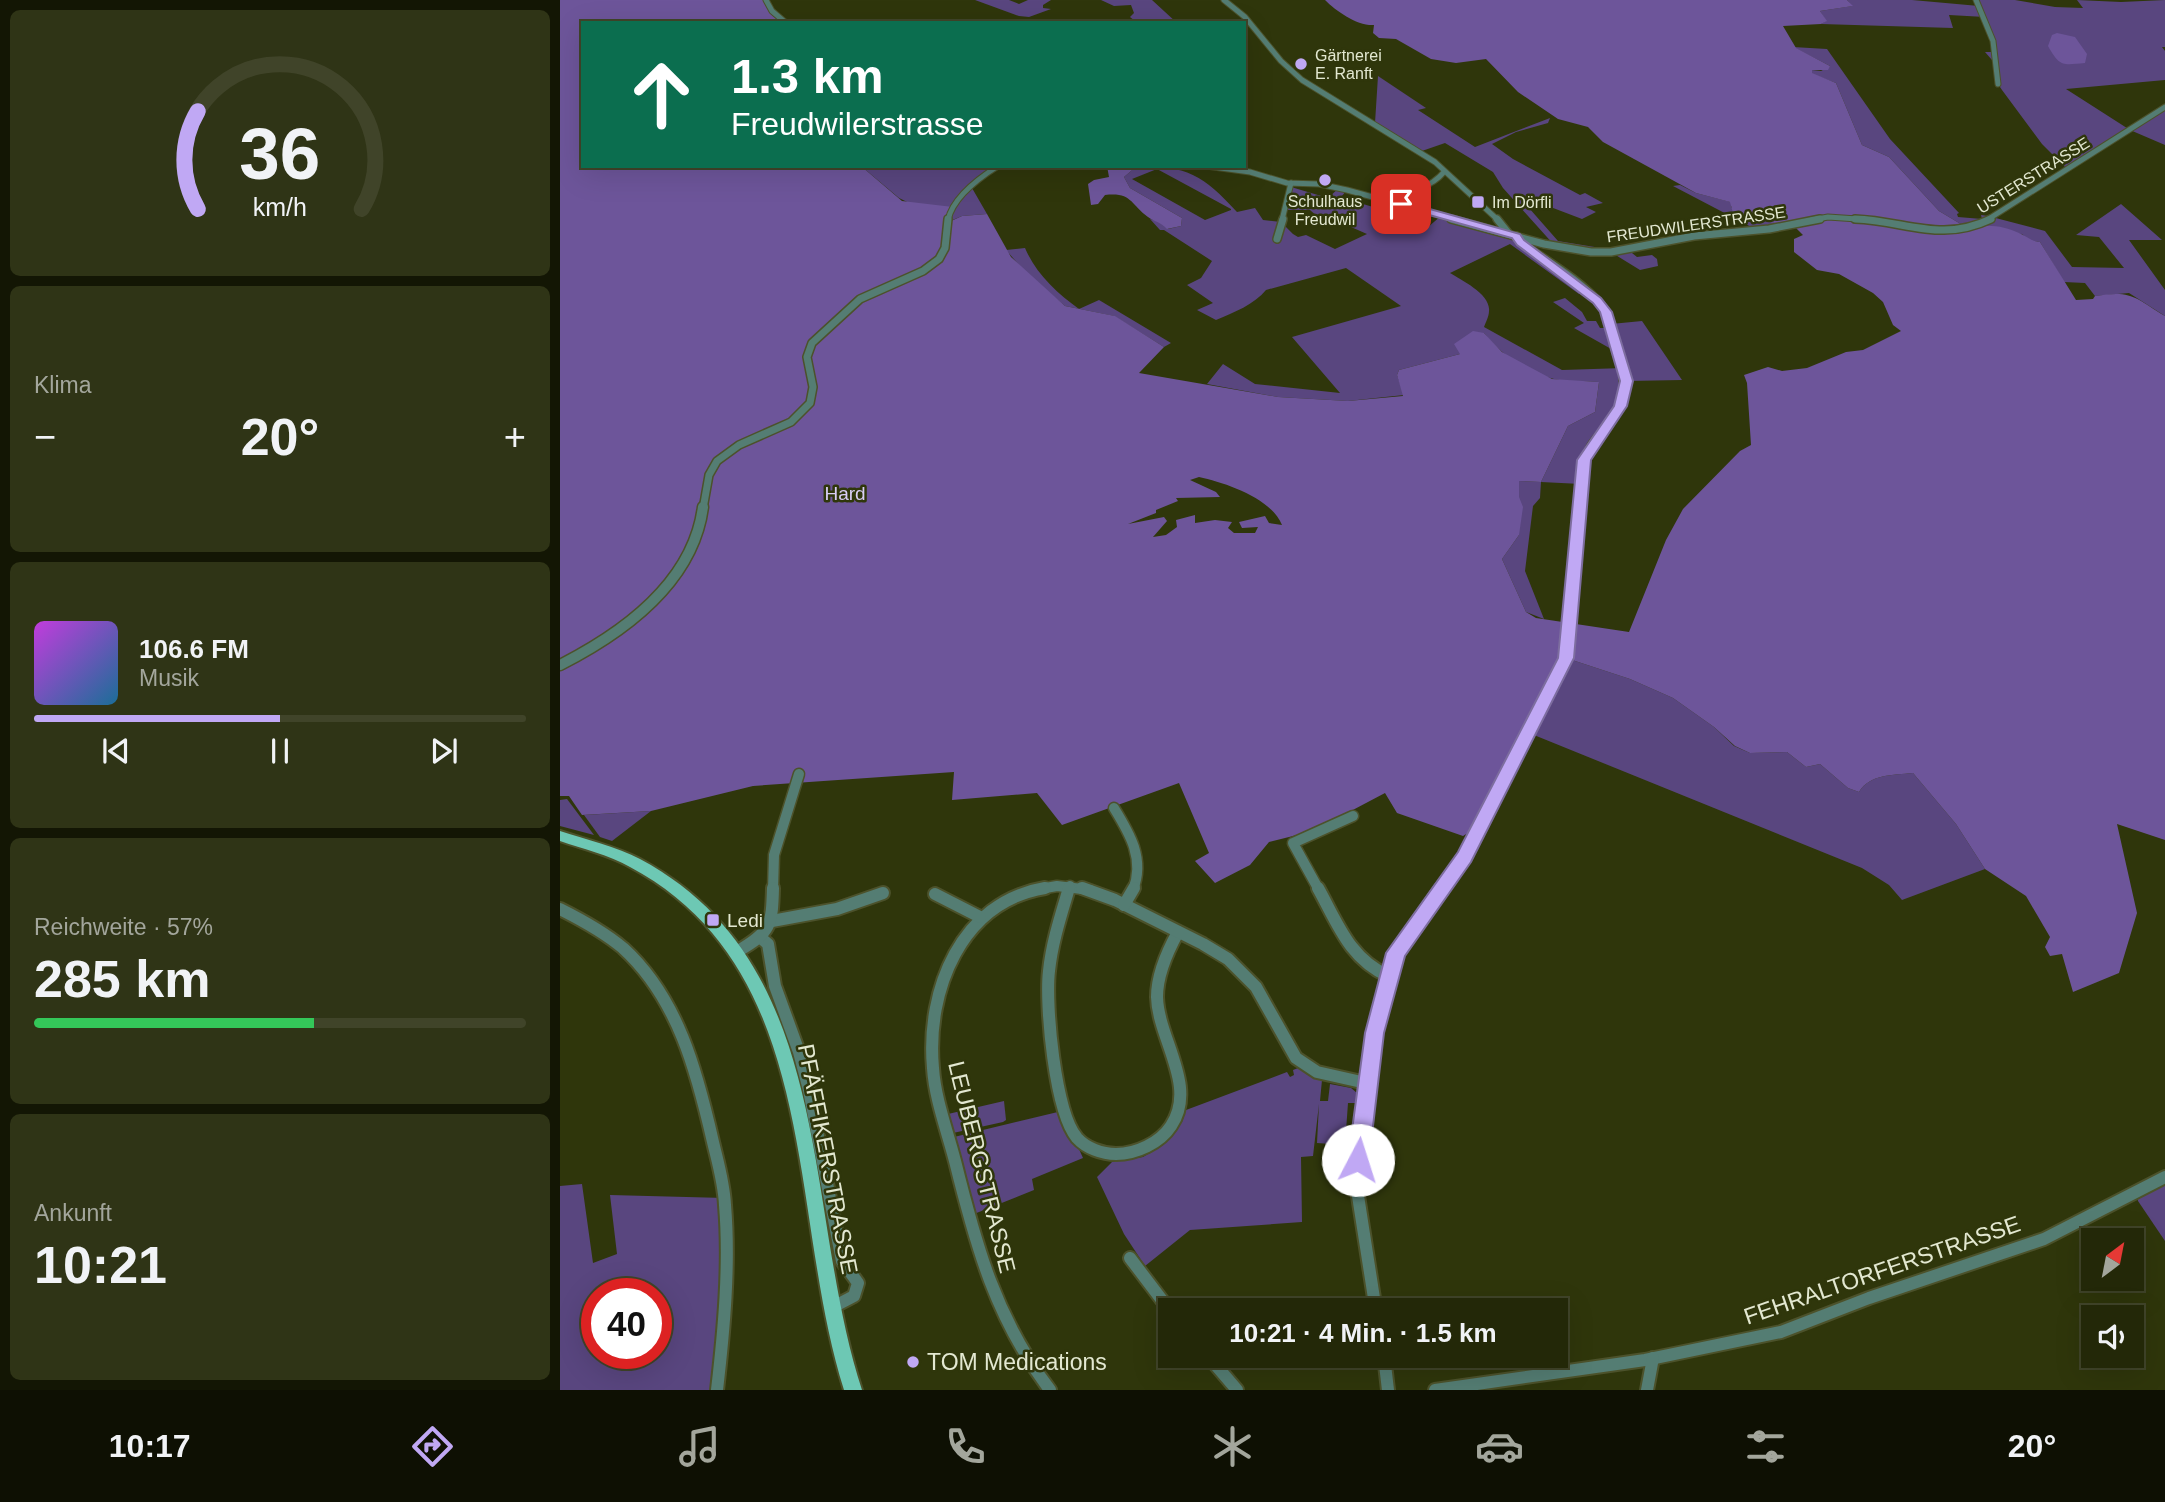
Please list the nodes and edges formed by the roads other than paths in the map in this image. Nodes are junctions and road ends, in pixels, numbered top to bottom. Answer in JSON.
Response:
{"nodes":[{"id":1,"x":766,"y":0,"type":"edge"},
{"id":2,"x":1224,"y":0,"type":"edge"},
{"id":3,"x":1976,"y":0,"type":"edge"},
{"id":4,"x":784,"y":21,"type":"edge"},
{"id":5,"x":1998,"y":84,"type":"dead end"},
{"id":6,"x":2165,"y":107,"type":"edge"},
{"id":7,"x":995,"y":168,"type":"edge"},
{"id":8,"x":1242,"y":169,"type":"edge"},
{"id":9,"x":1444,"y":172,"type":"junction"},
{"id":10,"x":1437,"y":180,"type":"junction"},
{"id":11,"x":1453,"y":180,"type":"junction"},
{"id":12,"x":1291,"y":183,"type":"junction"},
{"id":13,"x":1380,"y":198,"type":"junction"},
{"id":14,"x":1864,"y":219,"type":"joint"},
{"id":15,"x":1513,"y":235,"type":"junction"},
{"id":16,"x":1277,"y":239,"type":"dead end"},
{"id":17,"x":560,"y":665,"type":"edge"},
{"id":18,"x":799,"y":774,"type":"dead end"},
{"id":19,"x":1114,"y":808,"type":"dead end"},
{"id":20,"x":1353,"y":816,"type":"dead end"},
{"id":21,"x":560,"y":836,"type":"edge"},
{"id":22,"x":1070,"y":886,"type":"junction"},
{"id":23,"x":883,"y":893,"type":"dead end"},
{"id":24,"x":935,"y":894,"type":"dead end"},
{"id":25,"x":1124,"y":905,"type":"junction"},
{"id":26,"x":560,"y":909,"type":"edge"},
{"id":27,"x":980,"y":917,"type":"junction"},
{"id":28,"x":772,"y":920,"type":"junction"},
{"id":29,"x":1178,"y":932,"type":"junction"},
{"id":30,"x":761,"y":938,"type":"junction"},
{"id":31,"x":737,"y":951,"type":"junction"},
{"id":32,"x":1388,"y":976,"type":"junction"},
{"id":33,"x":1366,"y":1083,"type":"junction"},
{"id":34,"x":2165,"y":1177,"type":"edge"},
{"id":35,"x":1130,"y":1258,"type":"dead end"},
{"id":36,"x":1160,"y":1298,"type":"edge"},
{"id":37,"x":1374,"y":1298,"type":"edge"},
{"id":38,"x":833,"y":1307,"type":"junction"},
{"id":39,"x":1653,"y":1358,"type":"junction"},
{"id":40,"x":1218,"y":1368,"type":"edge"},
{"id":41,"x":1385,"y":1368,"type":"edge"},
{"id":42,"x":717,"y":1390,"type":"edge"},
{"id":43,"x":853,"y":1390,"type":"edge"},
{"id":44,"x":1050,"y":1390,"type":"edge"},
{"id":45,"x":1237,"y":1390,"type":"edge"},
{"id":46,"x":1388,"y":1390,"type":"edge"},
{"id":47,"x":1435,"y":1390,"type":"edge"},
{"id":48,"x":1647,"y":1390,"type":"edge"}],
"edges":[{"from":1,"to":4,"type":"street"},
{"from":2,"to":9,"type":"street"},
{"from":3,"to":5,"type":"street"},
{"from":6,"to":14,"type":"street","name":"USTERSTRASSE"},
{"from":7,"to":17,"type":"street"},
{"from":8,"to":12,"type":"street","name":"FREUDWILERSTRASSE"},
{"from":9,"to":10,"type":"street"},
{"from":9,"to":11,"type":"street"},
{"from":10,"to":11,"type":"street"},
{"from":10,"to":13,"type":"street"},
{"from":11,"to":15,"type":"street"},
{"from":12,"to":13,"type":"street","name":"FREUDWILERSTRASSE"},
{"from":12,"to":16,"type":"street"},
{"from":13,"to":15,"type":"street","name":"FREUDWILERSTRASSE"},
{"from":14,"to":15,"type":"street","name":"FREUDWILERSTRASSE"},
{"from":15,"to":32,"type":"street"},
{"from":18,"to":28,"type":"street"},
{"from":19,"to":25,"type":"street"},
{"from":20,"to":32,"type":"street"},
{"from":21,"to":31,"type":"main road","name":"PFÄFFIKERSTRASSE"},
{"from":22,"to":25,"type":"street","name":"LEUBERGSTRASSE"},
{"from":22,"to":27,"type":"street","name":"LEUBERGSTRASSE"},
{"from":22,"to":29,"type":"street"},
{"from":23,"to":28,"type":"street"},
{"from":24,"to":27,"type":"street"},
{"from":25,"to":29,"type":"street","name":"LEUBERGSTRASSE"},
{"from":26,"to":42,"type":"street"},
{"from":27,"to":44,"type":"street","name":"LEUBERGSTRASSE"},
{"from":28,"to":30,"type":"street"},
{"from":29,"to":33,"type":"street","name":"LEUBERGSTRASSE"},
{"from":30,"to":31,"type":"street"},
{"from":30,"to":38,"type":"street"},
{"from":31,"to":38,"type":"main road","name":"PFÄFFIKERSTRASSE"},
{"from":32,"to":33,"type":"street"},
{"from":33,"to":37,"type":"street"},
{"from":34,"to":39,"type":"street","name":"FEHRALTORFERSTRASSE"},
{"from":35,"to":36,"type":"street"},
{"from":38,"to":43,"type":"main road","name":"PFÄFFIKERSTRASSE"},
{"from":39,"to":47,"type":"street","name":"FEHRALTORFERSTRASSE"},
{"from":39,"to":48,"type":"street"},
{"from":40,"to":45,"type":"street"},
{"from":41,"to":46,"type":"street"}]}
